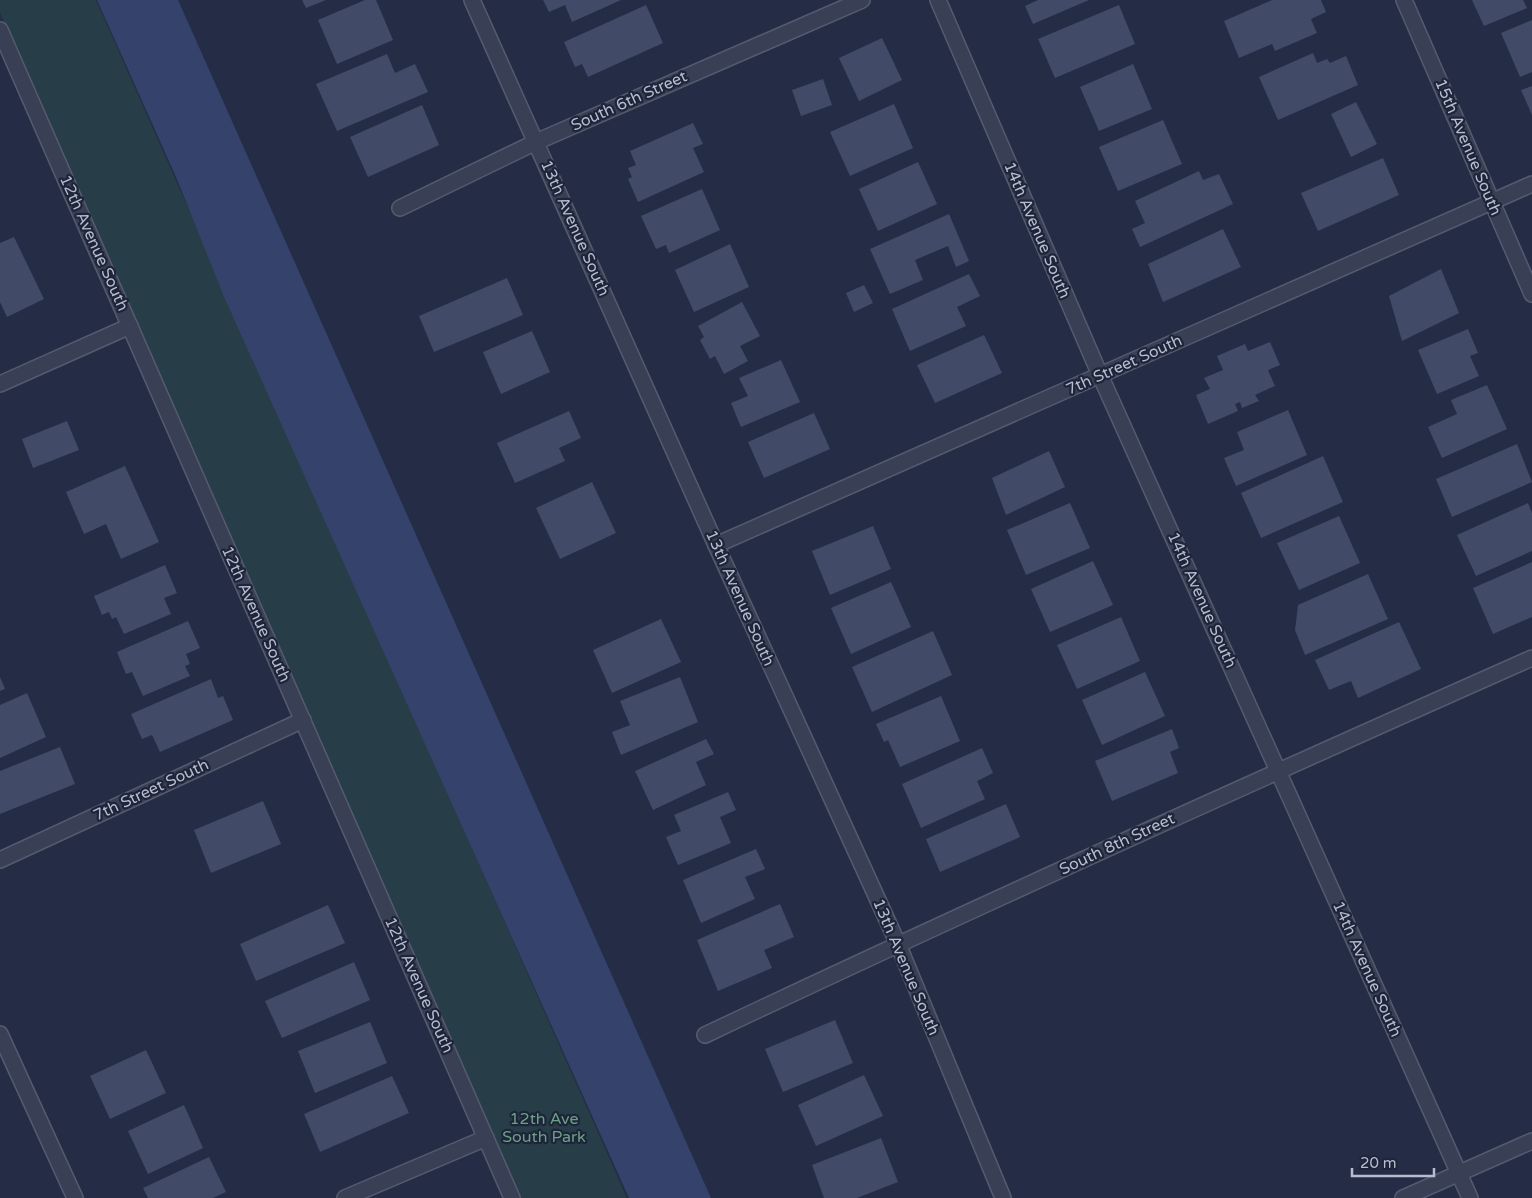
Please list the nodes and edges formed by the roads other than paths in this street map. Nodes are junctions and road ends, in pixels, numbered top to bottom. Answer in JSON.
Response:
{"nodes":[{"id":1,"x":472,"y":0,"type":"edge"},
{"id":2,"x":862,"y":0,"type":"edge"},
{"id":3,"x":938,"y":0,"type":"edge"},
{"id":4,"x":1404,"y":0,"type":"edge"},
{"id":5,"x":0,"y":30,"type":"edge"},
{"id":6,"x":536,"y":142,"type":"junction"},
{"id":7,"x":1532,"y":184,"type":"edge"},
{"id":8,"x":1491,"y":202,"type":"junction"},
{"id":9,"x":400,"y":208,"type":"dead end"},
{"id":10,"x":1532,"y":294,"type":"edge"},
{"id":11,"x":130,"y":326,"type":"junction"},
{"id":12,"x":1100,"y":375,"type":"junction"},
{"id":13,"x":0,"y":384,"type":"edge"},
{"id":14,"x":716,"y":545,"type":"junction"},
{"id":15,"x":1532,"y":658,"type":"edge"},
{"id":16,"x":303,"y":720,"type":"junction"},
{"id":17,"x":1278,"y":770,"type":"junction"},
{"id":18,"x":0,"y":860,"type":"edge"},
{"id":19,"x":898,"y":944,"type":"junction"},
{"id":20,"x":0,"y":1034,"type":"edge"},
{"id":21,"x":705,"y":1035,"type":"dead end"},
{"id":22,"x":486,"y":1138,"type":"junction"},
{"id":23,"x":1532,"y":1141,"type":"edge"},
{"id":24,"x":1458,"y":1173,"type":"junction"},
{"id":25,"x":75,"y":1198,"type":"edge"},
{"id":26,"x":345,"y":1198,"type":"edge"},
{"id":27,"x":512,"y":1198,"type":"edge"},
{"id":28,"x":1003,"y":1198,"type":"edge"},
{"id":29,"x":1403,"y":1198,"type":"edge"},
{"id":30,"x":1470,"y":1198,"type":"edge"}],
"edges":[{"from":1,"to":6,"type":"street","name":"13th Avenue South"},
{"from":2,"to":6,"type":"street","name":"South 6th Street"},
{"from":3,"to":12,"type":"street","name":"14th Avenue South"},
{"from":4,"to":8,"type":"street","name":"15th Avenue South"},
{"from":5,"to":11,"type":"street","name":"12th Avenue South"},
{"from":6,"to":9,"type":"street","name":"South 6th Street"},
{"from":6,"to":14,"type":"street","name":"13th Avenue South"},
{"from":7,"to":8,"type":"street","name":"7th Street South"},
{"from":8,"to":10,"type":"street","name":"15th Avenue South"},
{"from":8,"to":12,"type":"street","name":"7th Street South"},
{"from":11,"to":13,"type":"street"},
{"from":11,"to":16,"type":"street","name":"12th Avenue South"},
{"from":12,"to":14,"type":"street","name":"7th Street South"},
{"from":12,"to":17,"type":"street","name":"14th Avenue South"},
{"from":14,"to":19,"type":"street","name":"13th Avenue South"},
{"from":15,"to":17,"type":"street","name":"South 8th Street"},
{"from":16,"to":18,"type":"street","name":"7th Street South"},
{"from":16,"to":22,"type":"street","name":"12th Avenue South"},
{"from":17,"to":19,"type":"street","name":"South 8th Street"},
{"from":17,"to":24,"type":"street","name":"14th Avenue South"},
{"from":19,"to":21,"type":"street","name":"South 8th Street"},
{"from":19,"to":28,"type":"street","name":"13th Avenue South"},
{"from":20,"to":25,"type":"street"},
{"from":22,"to":26,"type":"street"},
{"from":22,"to":27,"type":"street","name":"12th Avenue South"},
{"from":23,"to":24,"type":"street"},
{"from":24,"to":29,"type":"street"},
{"from":24,"to":30,"type":"street","name":"14th Avenue South"}]}
